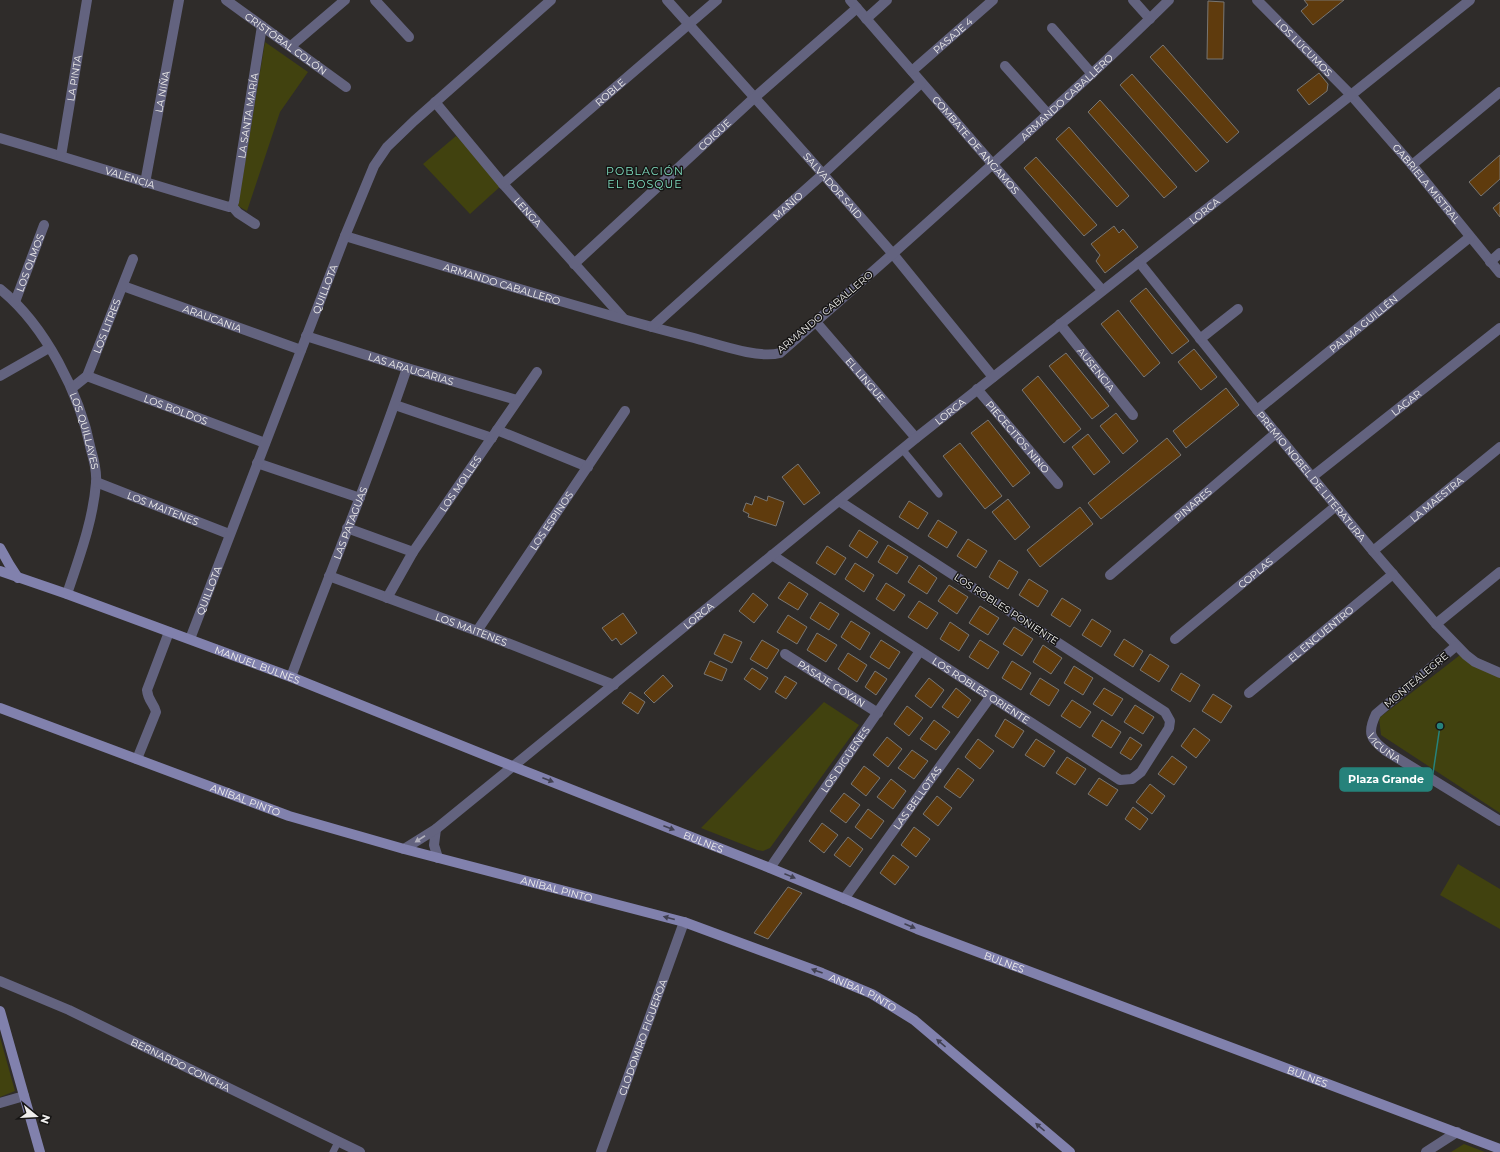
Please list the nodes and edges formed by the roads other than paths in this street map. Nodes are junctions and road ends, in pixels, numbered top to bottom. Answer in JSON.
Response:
{"nodes":[{"id":1,"x":87,"y":0,"type":"edge"},
{"id":2,"x":179,"y":0,"type":"edge"},
{"id":3,"x":226,"y":0,"type":"edge"},
{"id":4,"x":345,"y":0,"type":"edge"},
{"id":5,"x":375,"y":0,"type":"edge"},
{"id":6,"x":551,"y":0,"type":"edge"},
{"id":7,"x":667,"y":0,"type":"edge"},
{"id":8,"x":717,"y":0,"type":"edge"},
{"id":9,"x":850,"y":0,"type":"edge"},
{"id":10,"x":887,"y":0,"type":"edge"},
{"id":11,"x":993,"y":0,"type":"edge"},
{"id":12,"x":1133,"y":0,"type":"edge"},
{"id":13,"x":1169,"y":0,"type":"edge"},
{"id":14,"x":1258,"y":0,"type":"edge"},
{"id":15,"x":1470,"y":0,"type":"edge"},
{"id":16,"x":857,"y":8,"type":"junction"},
{"id":17,"x":866,"y":19,"type":"junction"},
{"id":18,"x":1150,"y":19,"type":"junction"},
{"id":19,"x":689,"y":25,"type":"junction"},
{"id":20,"x":262,"y":26,"type":"junction"},
{"id":21,"x":1052,"y":28,"type":"dead end"},
{"id":22,"x":409,"y":37,"type":"dead end"},
{"id":23,"x":291,"y":46,"type":"junction"},
{"id":24,"x":1005,"y":66,"type":"dead end"},
{"id":25,"x":912,"y":71,"type":"junction"},
{"id":26,"x":1092,"y":74,"type":"junction"},
{"id":27,"x":921,"y":83,"type":"junction"},
{"id":28,"x":346,"y":87,"type":"dead end"},
{"id":29,"x":1500,"y":92,"type":"edge"},
{"id":30,"x":1352,"y":95,"type":"junction"},
{"id":31,"x":754,"y":98,"type":"junction"},
{"id":32,"x":435,"y":102,"type":"junction"},
{"id":33,"x":1048,"y":114,"type":"junction"},
{"id":34,"x":0,"y":138,"type":"edge"},
{"id":35,"x":61,"y":156,"type":"junction"},
{"id":36,"x":992,"y":164,"type":"junction"},
{"id":37,"x":1412,"y":165,"type":"junction"},
{"id":38,"x":823,"y":174,"type":"junction"},
{"id":39,"x":145,"y":183,"type":"junction"},
{"id":40,"x":503,"y":184,"type":"junction"},
{"id":41,"x":232,"y":206,"type":"junction"},
{"id":42,"x":254,"y":224,"type":"dead end"},
{"id":43,"x":44,"y":225,"type":"dead end"},
{"id":44,"x":344,"y":236,"type":"junction"},
{"id":45,"x":1470,"y":237,"type":"junction"},
{"id":46,"x":893,"y":254,"type":"junction"},
{"id":47,"x":1500,"y":254,"type":"edge"},
{"id":48,"x":133,"y":258,"type":"dead end"},
{"id":49,"x":1139,"y":262,"type":"junction"},
{"id":50,"x":1490,"y":262,"type":"junction"},
{"id":51,"x":574,"y":264,"type":"junction"},
{"id":52,"x":1500,"y":273,"type":"edge"},
{"id":53,"x":123,"y":286,"type":"junction"},
{"id":54,"x":0,"y":290,"type":"edge"},
{"id":55,"x":1102,"y":290,"type":"junction"},
{"id":56,"x":15,"y":302,"type":"junction"},
{"id":57,"x":1238,"y":309,"type":"dead end"},
{"id":58,"x":624,"y":319,"type":"junction"},
{"id":59,"x":816,"y":322,"type":"junction"},
{"id":60,"x":1060,"y":324,"type":"junction"},
{"id":61,"x":652,"y":327,"type":"junction"},
{"id":62,"x":1500,"y":328,"type":"edge"},
{"id":63,"x":306,"y":336,"type":"junction"},
{"id":64,"x":1200,"y":339,"type":"junction"},
{"id":65,"x":49,"y":348,"type":"junction"},
{"id":66,"x":301,"y":350,"type":"junction"},
{"id":67,"x":407,"y":368,"type":"junction"},
{"id":68,"x":537,"y":372,"type":"dead end"},
{"id":69,"x":0,"y":376,"type":"edge"},
{"id":70,"x":87,"y":376,"type":"junction"},
{"id":71,"x":993,"y":377,"type":"junction"},
{"id":72,"x":72,"y":388,"type":"junction"},
{"id":73,"x":977,"y":390,"type":"junction"},
{"id":74,"x":516,"y":400,"type":"junction"},
{"id":75,"x":395,"y":405,"type":"junction"},
{"id":76,"x":1257,"y":410,"type":"junction"},
{"id":77,"x":625,"y":411,"type":"dead end"},
{"id":78,"x":1133,"y":415,"type":"dead end"},
{"id":79,"x":1276,"y":433,"type":"junction"},
{"id":80,"x":495,"y":434,"type":"junction"},
{"id":81,"x":916,"y":438,"type":"junction"},
{"id":82,"x":265,"y":442,"type":"junction"},
{"id":83,"x":1500,"y":447,"type":"edge"},
{"id":84,"x":902,"y":449,"type":"junction"},
{"id":85,"x":257,"y":463,"type":"junction"},
{"id":86,"x":588,"y":467,"type":"junction"},
{"id":87,"x":1312,"y":477,"type":"junction"},
{"id":88,"x":96,"y":482,"type":"junction"},
{"id":89,"x":1058,"y":484,"type":"dead end"},
{"id":90,"x":939,"y":494,"type":"dead end"},
{"id":91,"x":360,"y":498,"type":"junction"},
{"id":92,"x":839,"y":501,"type":"junction"},
{"id":93,"x":1336,"y":506,"type":"junction"},
{"id":94,"x":347,"y":528,"type":"junction"},
{"id":95,"x":229,"y":534,"type":"junction"},
{"id":96,"x":0,"y":548,"type":"edge"},
{"id":97,"x":1373,"y":551,"type":"junction"},
{"id":98,"x":413,"y":552,"type":"junction"},
{"id":99,"x":772,"y":555,"type":"junction"},
{"id":100,"x":0,"y":571,"type":"edge"},
{"id":101,"x":1500,"y":572,"type":"edge"},
{"id":102,"x":1393,"y":574,"type":"junction"},
{"id":103,"x":1110,"y":575,"type":"dead end"},
{"id":104,"x":329,"y":576,"type":"junction"},
{"id":105,"x":18,"y":578,"type":"junction"},
{"id":106,"x":67,"y":594,"type":"junction"},
{"id":107,"x":387,"y":598,"type":"junction"},
{"id":108,"x":1436,"y":624,"type":"junction"},
{"id":109,"x":476,"y":631,"type":"junction"},
{"id":110,"x":169,"y":632,"type":"junction"},
{"id":111,"x":190,"y":639,"type":"junction"},
{"id":112,"x":1175,"y":639,"type":"dead end"},
{"id":113,"x":1456,"y":646,"type":"junction"},
{"id":114,"x":920,"y":651,"type":"junction"},
{"id":115,"x":786,"y":654,"type":"dead end"},
{"id":116,"x":1500,"y":673,"type":"edge"},
{"id":117,"x":291,"y":677,"type":"junction"},
{"id":118,"x":614,"y":685,"type":"junction"},
{"id":119,"x":1249,"y":693,"type":"dead end"},
{"id":120,"x":991,"y":696,"type":"junction"},
{"id":121,"x":0,"y":708,"type":"edge"},
{"id":122,"x":878,"y":713,"type":"junction"},
{"id":123,"x":1376,"y":714,"type":"joint"},
{"id":124,"x":1170,"y":721,"type":"joint"},
{"id":125,"x":137,"y":759,"type":"junction"},
{"id":126,"x":512,"y":766,"type":"junction"},
{"id":127,"x":1500,"y":821,"type":"edge"},
{"id":128,"x":436,"y":829,"type":"junction"},
{"id":129,"x":404,"y":850,"type":"junction"},
{"id":130,"x":438,"y":858,"type":"junction"},
{"id":131,"x":770,"y":868,"type":"junction"},
{"id":132,"x":844,"y":899,"type":"junction"},
{"id":133,"x":684,"y":922,"type":"junction"},
{"id":134,"x":0,"y":981,"type":"edge"},
{"id":135,"x":0,"y":1011,"type":"edge"},
{"id":136,"x":24,"y":1096,"type":"junction"},
{"id":137,"x":0,"y":1103,"type":"edge"},
{"id":138,"x":1457,"y":1132,"type":"junction"},
{"id":139,"x":338,"y":1142,"type":"junction"},
{"id":140,"x":1500,"y":1149,"type":"edge"},
{"id":141,"x":40,"y":1152,"type":"edge"},
{"id":142,"x":333,"y":1152,"type":"edge"},
{"id":143,"x":360,"y":1152,"type":"edge"},
{"id":144,"x":601,"y":1152,"type":"edge"},
{"id":145,"x":1070,"y":1152,"type":"edge"},
{"id":146,"x":1426,"y":1152,"type":"edge"}],
"edges":[{"from":1,"to":35,"type":"street","name":"LA PINTA"},
{"from":2,"to":39,"type":"street","name":"LA NIÑA"},
{"from":3,"to":20,"type":"street","name":"CRISTÓBAL COLÓN"},
{"from":4,"to":23,"type":"street"},
{"from":5,"to":22,"type":"street"},
{"from":6,"to":32,"type":"street","name":"QUILLOTA"},
{"from":7,"to":19,"type":"street","name":"SALVADOR SAID"},
{"from":8,"to":19,"type":"street","name":"ROBLE"},
{"from":9,"to":16,"type":"street","name":"COMBATE DE ANGAMOS"},
{"from":10,"to":17,"type":"street"},
{"from":11,"to":25,"type":"street","name":"PASAJE 4"},
{"from":12,"to":18,"type":"street"},
{"from":13,"to":18,"type":"street","name":"ARMANDO CABALLERO"},
{"from":14,"to":30,"type":"street","name":"LOS LÚCUMOS"},
{"from":15,"to":30,"type":"street","name":"LORCA"},
{"from":16,"to":17,"type":"street","name":"COMBATE DE ANGAMOS"},
{"from":16,"to":31,"type":"street","name":"COIGÜE"},
{"from":17,"to":25,"type":"street","name":"COMBATE DE ANGAMOS"},
{"from":18,"to":26,"type":"street","name":"ARMANDO CABALLERO"},
{"from":19,"to":31,"type":"street","name":"SALVADOR SAID"},
{"from":19,"to":40,"type":"street","name":"ROBLE"},
{"from":20,"to":23,"type":"street","name":"CRISTÓBAL COLÓN"},
{"from":20,"to":41,"type":"street","name":"LA SANTA MARÍA"},
{"from":21,"to":26,"type":"street"},
{"from":23,"to":28,"type":"street","name":"CRISTÓBAL COLÓN"},
{"from":24,"to":33,"type":"street"},
{"from":25,"to":27,"type":"street","name":"COMBATE DE ANGAMOS"},
{"from":26,"to":33,"type":"street","name":"ARMANDO CABALLERO"},
{"from":27,"to":36,"type":"street","name":"COMBATE DE ANGAMOS"},
{"from":27,"to":38,"type":"street","name":"MAÑÍO"},
{"from":29,"to":37,"type":"street"},
{"from":30,"to":37,"type":"street","name":"GABRIELA MISTRAL"},
{"from":30,"to":49,"type":"street","name":"LORCA"},
{"from":31,"to":38,"type":"street","name":"SALVADOR SAID"},
{"from":31,"to":51,"type":"street","name":"COIGÜE"},
{"from":32,"to":40,"type":"street","name":"LENGA"},
{"from":32,"to":44,"type":"street","name":"QUILLOTA"},
{"from":33,"to":36,"type":"street","name":"ARMANDO CABALLERO"},
{"from":34,"to":35,"type":"street","name":"VALENCIA"},
{"from":35,"to":39,"type":"street","name":"VALENCIA"},
{"from":36,"to":46,"type":"street","name":"ARMANDO CABALLERO"},
{"from":36,"to":55,"type":"street","name":"COMBATE DE ANGAMOS"},
{"from":37,"to":45,"type":"street","name":"GABRIELA MISTRAL"},
{"from":38,"to":46,"type":"street","name":"SALVADOR SAID"},
{"from":38,"to":61,"type":"street","name":"MAÑÍO"},
{"from":39,"to":41,"type":"street","name":"VALENCIA"},
{"from":40,"to":51,"type":"street","name":"LENGA"},
{"from":41,"to":42,"type":"street"},
{"from":43,"to":56,"type":"street","name":"LOS OLMOS"},
{"from":44,"to":58,"type":"street","name":"ARMANDO CABALLERO"},
{"from":44,"to":63,"type":"street","name":"QUILLOTA"},
{"from":45,"to":50,"type":"street","name":"GABRIELA MISTRAL"},
{"from":45,"to":76,"type":"street","name":"PALMA GUILLÉN"},
{"from":46,"to":59,"type":"street","name":"ARMANDO CABALLERO"},
{"from":46,"to":71,"type":"street","name":"SALVADOR SAID"},
{"from":47,"to":50,"type":"street"},
{"from":48,"to":53,"type":"street","name":"LOS LITRES"},
{"from":49,"to":55,"type":"street","name":"LORCA"},
{"from":49,"to":64,"type":"street","name":"PREMIO NOBEL DE LITERATURA"},
{"from":50,"to":52,"type":"street","name":"GABRIELA MISTRAL"},
{"from":51,"to":58,"type":"street","name":"LENGA"},
{"from":53,"to":66,"type":"street","name":"ARAUCANIA"},
{"from":53,"to":70,"type":"street","name":"LOS LITRES"},
{"from":54,"to":56,"type":"street","name":"LOS QUILLAYES"},
{"from":55,"to":60,"type":"street","name":"LORCA"},
{"from":56,"to":65,"type":"street","name":"LOS QUILLAYES"},
{"from":57,"to":64,"type":"street"},
{"from":58,"to":61,"type":"street","name":"ARMANDO CABALLERO"},
{"from":59,"to":61,"type":"street","name":"ARMANDO CABALLERO"},
{"from":59,"to":81,"type":"street","name":"EL LINGUE"},
{"from":60,"to":71,"type":"street","name":"LORCA"},
{"from":60,"to":78,"type":"street","name":"AUSENCIA"},
{"from":62,"to":87,"type":"street","name":"LAGAR"},
{"from":63,"to":66,"type":"street","name":"QUILLOTA"},
{"from":63,"to":67,"type":"street","name":"LAS ARAUCARIAS"},
{"from":64,"to":76,"type":"street","name":"PREMIO NOBEL DE LITERATURA"},
{"from":65,"to":69,"type":"street"},
{"from":65,"to":72,"type":"street","name":"LOS QUILLAYES"},
{"from":66,"to":82,"type":"street","name":"QUILLOTA"},
{"from":67,"to":74,"type":"street","name":"LAS ARAUCARIAS"},
{"from":67,"to":75,"type":"street","name":"LAS PATAGUAS"},
{"from":68,"to":74,"type":"street","name":"LOS MOLLES"},
{"from":70,"to":72,"type":"street","name":"LOS LITRES"},
{"from":70,"to":82,"type":"street","name":"LOS BOLDOS"},
{"from":71,"to":73,"type":"street","name":"LORCA"},
{"from":72,"to":88,"type":"street","name":"LOS QUILLAYES"},
{"from":73,"to":81,"type":"street","name":"LORCA"},
{"from":73,"to":89,"type":"street","name":"PIECECITOS NINO"},
{"from":74,"to":80,"type":"street","name":"LOS MOLLES"},
{"from":75,"to":80,"type":"street"},
{"from":75,"to":91,"type":"street","name":"LAS PATAGUAS"},
{"from":76,"to":79,"type":"street","name":"PREMIO NOBEL DE LITERATURA"},
{"from":77,"to":86,"type":"street","name":"LOS ESPINOS"},
{"from":79,"to":87,"type":"street","name":"PREMIO NOBEL DE LITERATURA"},
{"from":79,"to":103,"type":"street","name":"PINARES"},
{"from":80,"to":86,"type":"street"},
{"from":80,"to":98,"type":"street","name":"LOS MOLLES"},
{"from":81,"to":84,"type":"street","name":"LORCA"},
{"from":82,"to":85,"type":"street","name":"QUILLOTA"},
{"from":83,"to":97,"type":"street","name":"LA MAESTRA"},
{"from":84,"to":90,"type":"lane"},
{"from":84,"to":92,"type":"street","name":"LORCA"},
{"from":85,"to":91,"type":"street"},
{"from":85,"to":95,"type":"street","name":"QUILLOTA"},
{"from":86,"to":109,"type":"street","name":"LOS ESPINOS"},
{"from":87,"to":93,"type":"street","name":"PREMIO NOBEL DE LITERATURA"},
{"from":88,"to":95,"type":"street","name":"LOS MAITENES"},
{"from":88,"to":106,"type":"street","name":"LOS QUILLAYES"},
{"from":91,"to":94,"type":"street","name":"LAS PATAGUAS"},
{"from":92,"to":99,"type":"street","name":"LORCA"},
{"from":92,"to":124,"type":"street","name":"LOS ROBLES PONIENTE"},
{"from":93,"to":97,"type":"street","name":"PREMIO NOBEL DE LITERATURA"},
{"from":93,"to":112,"type":"street","name":"COPLAS"},
{"from":94,"to":98,"type":"street"},
{"from":94,"to":104,"type":"street","name":"LAS PATAGUAS"},
{"from":95,"to":111,"type":"street","name":"QUILLOTA"},
{"from":96,"to":105,"type":"street"},
{"from":97,"to":102,"type":"street","name":"PREMIO NOBEL DE LITERATURA"},
{"from":98,"to":107,"type":"street","name":"LOS MOLLES"},
{"from":99,"to":114,"type":"street","name":"LOS ROBLES ORIENTE"},
{"from":99,"to":118,"type":"street","name":"LORCA"},
{"from":100,"to":105,"type":"street","name":"MANUEL BULNES"},
{"from":101,"to":108,"type":"street"},
{"from":102,"to":108,"type":"street","name":"PREMIO NOBEL DE LITERATURA"},
{"from":102,"to":119,"type":"street","name":"EL ENCUENTRO"},
{"from":104,"to":107,"type":"street","name":"LOS MAITENES"},
{"from":104,"to":117,"type":"street","name":"LAS PATAGUAS"},
{"from":105,"to":106,"type":"street","name":"MANUEL BULNES"},
{"from":106,"to":110,"type":"street","name":"MANUEL BULNES"},
{"from":107,"to":109,"type":"street","name":"LOS MAITENES"},
{"from":108,"to":113,"type":"street","name":"PREMIO NOBEL DE LITERATURA"},
{"from":109,"to":118,"type":"street","name":"LOS MAITENES"},
{"from":110,"to":111,"type":"street","name":"MANUEL BULNES"},
{"from":110,"to":125,"type":"street"},
{"from":111,"to":117,"type":"street","name":"MANUEL BULNES"},
{"from":113,"to":116,"type":"street","name":"PREMIO NOBEL DE LITERATURA"},
{"from":113,"to":123,"type":"street","name":"MONTEALEGRE"},
{"from":114,"to":120,"type":"street","name":"LOS ROBLES ORIENTE"},
{"from":114,"to":122,"type":"street","name":"LOS DIGÜEÑES"},
{"from":115,"to":122,"type":"street","name":"PASAJE COYAN"},
{"from":117,"to":126,"type":"street","name":"MANUEL BULNES"},
{"from":118,"to":126,"type":"street","name":"LORCA"},
{"from":120,"to":124,"type":"street","name":"LOS ROBLES ORIENTE"},
{"from":120,"to":132,"type":"street","name":"LAS BELLOTAS"},
{"from":121,"to":125,"type":"street","name":"ANÍBAL PINTO"},
{"from":122,"to":131,"type":"street","name":"LOS DIGÜEÑES"},
{"from":123,"to":127,"type":"street","name":"VICUÑA"},
{"from":125,"to":129,"type":"street","name":"ANÍBAL PINTO"},
{"from":126,"to":128,"type":"street","name":"LORCA"},
{"from":126,"to":131,"type":"street","name":"BULNES","one_way":true},
{"from":128,"to":129,"type":"street","name":"LORCA","one_way":true},
{"from":128,"to":130,"type":"street"},
{"from":129,"to":130,"type":"street","name":"ANÍBAL PINTO"},
{"from":133,"to":130,"type":"street","name":"ANÍBAL PINTO","one_way":true},
{"from":131,"to":132,"type":"street","name":"BULNES","one_way":true},
{"from":132,"to":138,"type":"street","name":"BULNES","one_way":true},
{"from":133,"to":144,"type":"street","name":"CLODOMIRO FIGUEROA"},
{"from":145,"to":133,"type":"street","name":"ANÍBAL PINTO","one_way":true},
{"from":134,"to":139,"type":"street","name":"BERNARDO CONCHA"},
{"from":135,"to":136,"type":"street"},
{"from":136,"to":137,"type":"street"},
{"from":136,"to":141,"type":"street"},
{"from":138,"to":140,"type":"street","name":"BULNES"},
{"from":138,"to":146,"type":"street"},
{"from":139,"to":142,"type":"lane"},
{"from":139,"to":143,"type":"street","name":"BERNARDO CONCHA"}]}
